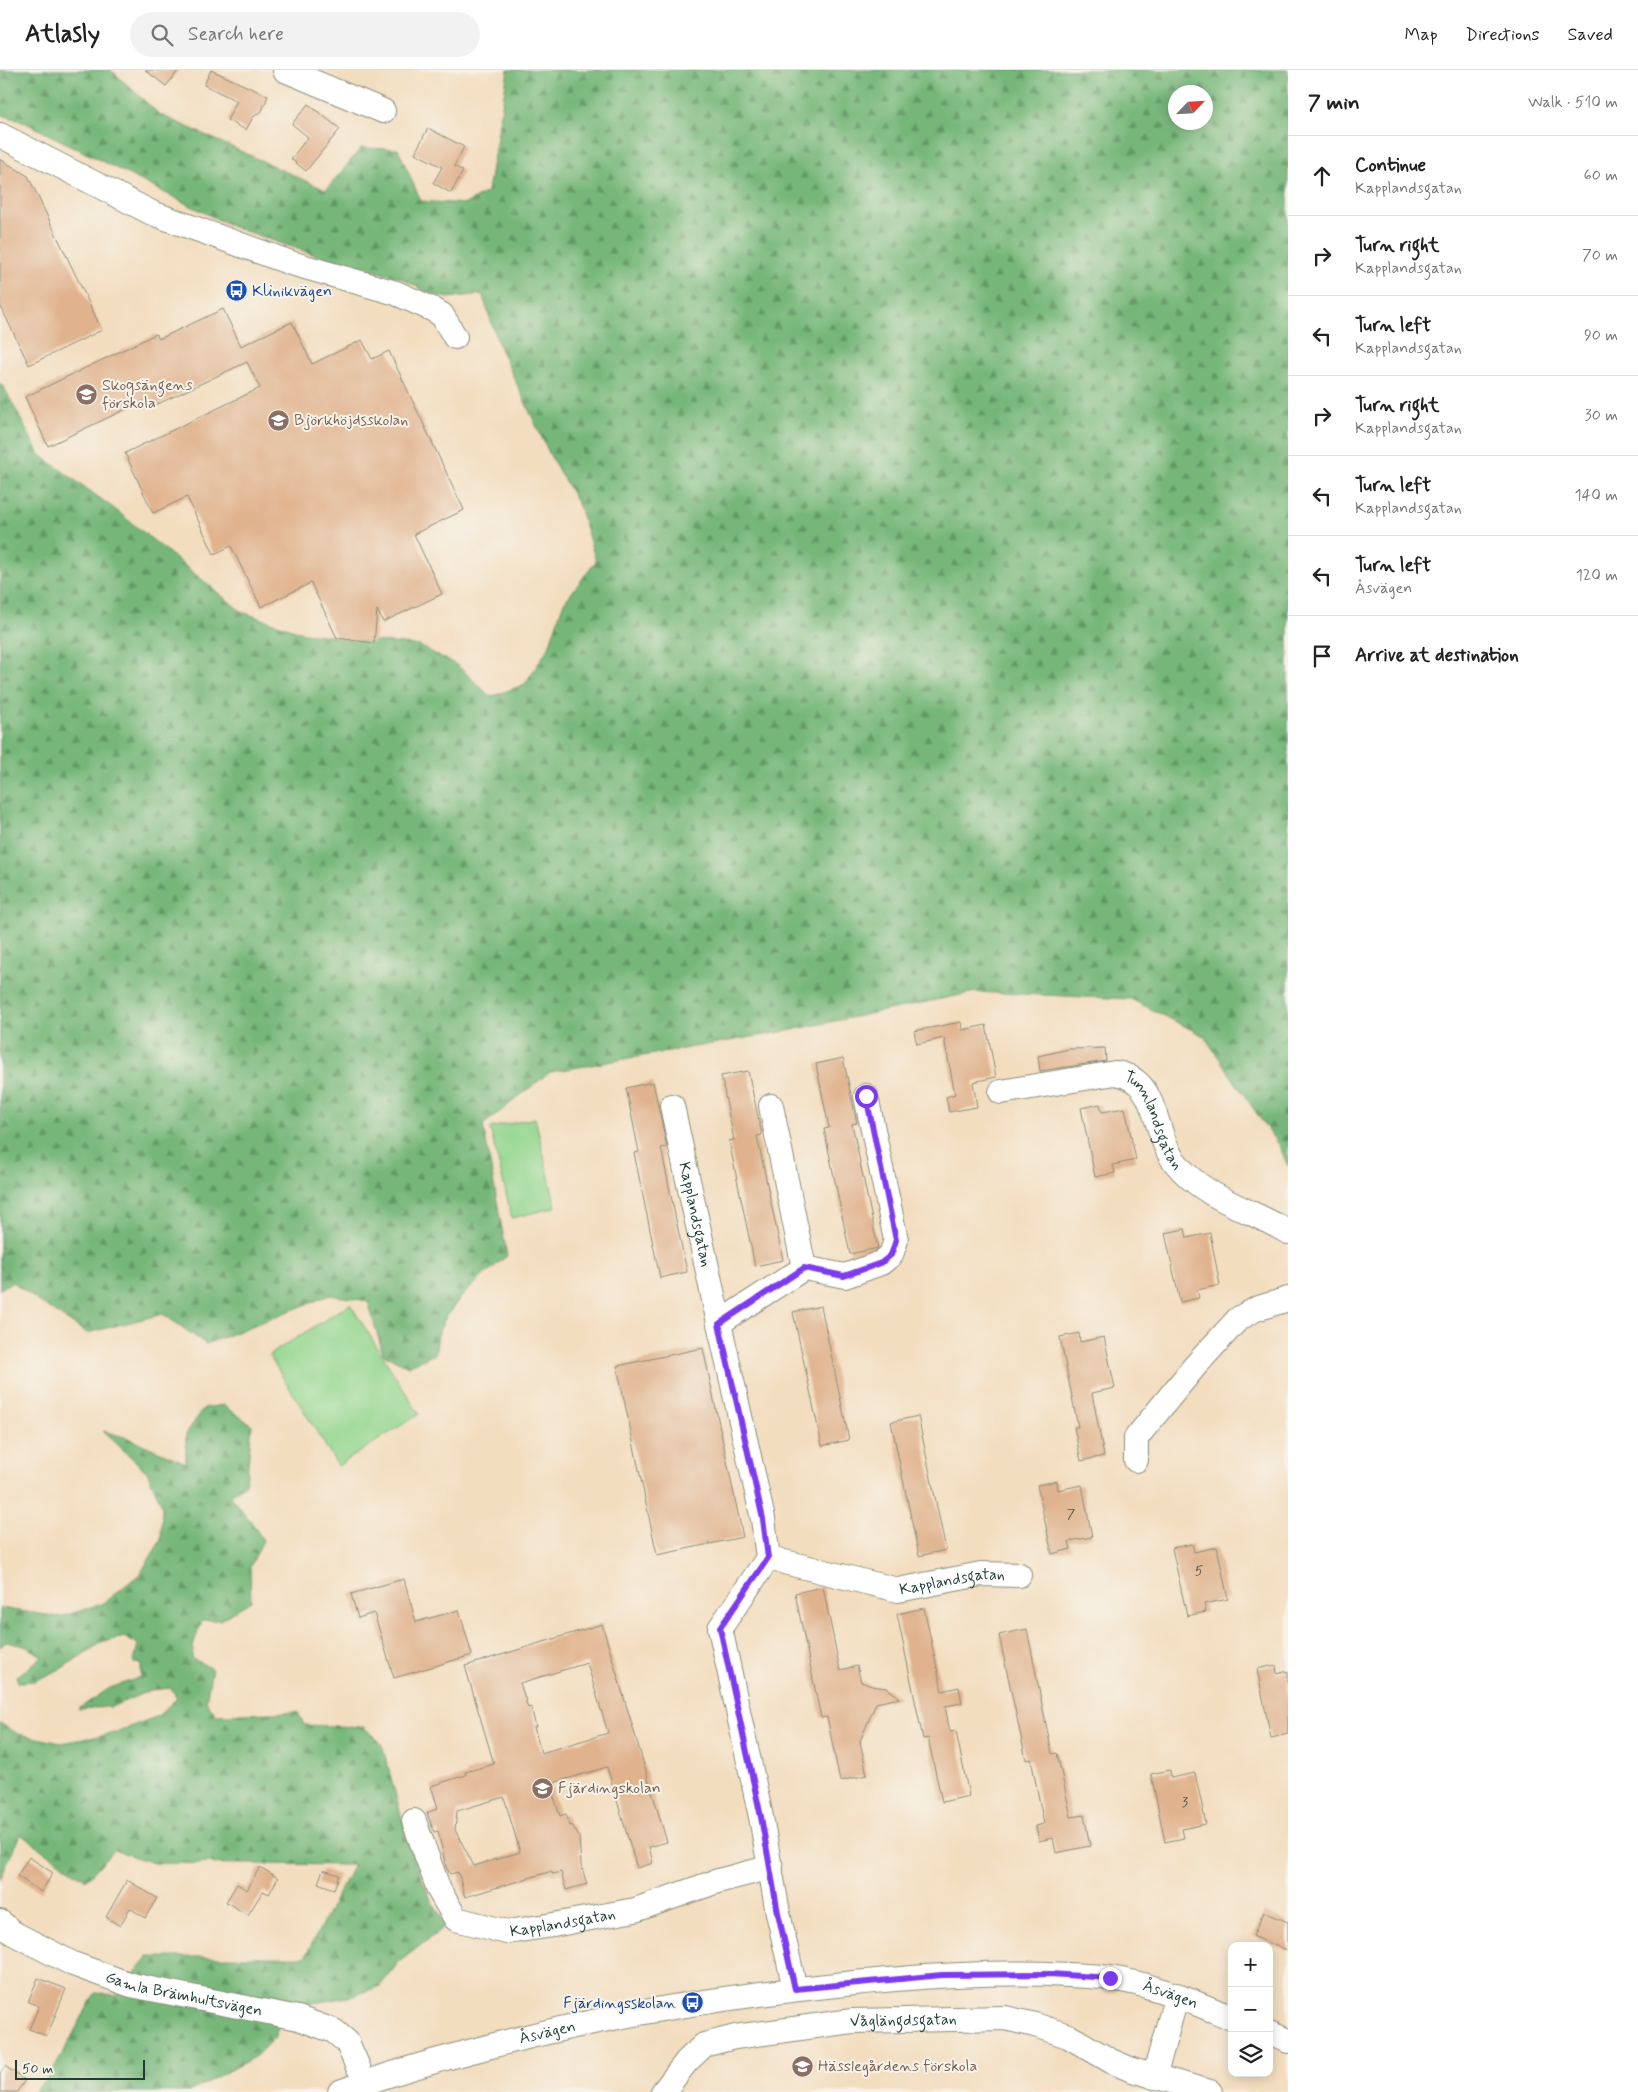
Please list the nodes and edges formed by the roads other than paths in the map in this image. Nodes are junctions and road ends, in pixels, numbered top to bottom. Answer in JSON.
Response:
{"nodes":[{"id":1,"x":285,"y":70,"type":"edge"},
{"id":2,"x":328,"y":78,"type":"edge"},
{"id":3,"x":383,"y":111,"type":"dead end"},
{"id":4,"x":0,"y":135,"type":"edge"},
{"id":5,"x":455,"y":337,"type":"dead end"},
{"id":6,"x":1001,"y":1092,"type":"dead end"},
{"id":7,"x":866,"y":1096,"type":"dead end"},
{"id":8,"x":672,"y":1106,"type":"dead end"},
{"id":9,"x":771,"y":1106,"type":"dead end"},
{"id":10,"x":1288,"y":1232,"type":"edge"},
{"id":11,"x":804,"y":1268,"type":"junction"},
{"id":12,"x":1288,"y":1299,"type":"edge"},
{"id":13,"x":719,"y":1324,"type":"junction"},
{"id":14,"x":1136,"y":1460,"type":"dead end"},
{"id":15,"x":768,"y":1558,"type":"junction"},
{"id":16,"x":1019,"y":1576,"type":"dead end"},
{"id":17,"x":414,"y":1822,"type":"dead end"},
{"id":18,"x":771,"y":1867,"type":"junction"},
{"id":19,"x":0,"y":1922,"type":"edge"},
{"id":20,"x":795,"y":1989,"type":"junction"},
{"id":21,"x":1177,"y":1996,"type":"junction"},
{"id":22,"x":1228,"y":2016,"type":"edge"},
{"id":23,"x":1273,"y":2035,"type":"edge"},
{"id":24,"x":1288,"y":2041,"type":"edge"},
{"id":25,"x":358,"y":2068,"type":"dead end"},
{"id":26,"x":1154,"y":2077,"type":"junction"},
{"id":27,"x":340,"y":2092,"type":"edge"},
{"id":28,"x":663,"y":2092,"type":"edge"},
{"id":29,"x":1210,"y":2092,"type":"edge"}],
"edges":[{"from":1,"to":2,"type":"street"},
{"from":2,"to":3,"type":"street"},
{"from":4,"to":5,"type":"street"},
{"from":6,"to":10,"type":"street","name":"Tunnlandsgatan"},
{"from":7,"to":11,"type":"street"},
{"from":8,"to":13,"type":"street","name":"Kapplandsgatan"},
{"from":9,"to":11,"type":"street"},
{"from":11,"to":13,"type":"street"},
{"from":12,"to":14,"type":"street"},
{"from":13,"to":15,"type":"street","name":"Kapplandsgatan"},
{"from":15,"to":16,"type":"street","name":"Kapplandsgatan"},
{"from":15,"to":18,"type":"street"},
{"from":17,"to":18,"type":"street","name":"Kapplandsgatan"},
{"from":18,"to":20,"type":"street"},
{"from":19,"to":25,"type":"street","name":"Gamla Brämhultsvägen"},
{"from":20,"to":21,"type":"street","name":"Åsvägen"},
{"from":20,"to":27,"type":"street","name":"Åsvägen"},
{"from":21,"to":22,"type":"street","name":"Åsvägen"},
{"from":21,"to":26,"type":"street"},
{"from":23,"to":24,"type":"street"},
{"from":26,"to":28,"type":"street","name":"Våglängdsgatan"},
{"from":26,"to":29,"type":"street","name":"Våglängdsgatan"}]}
